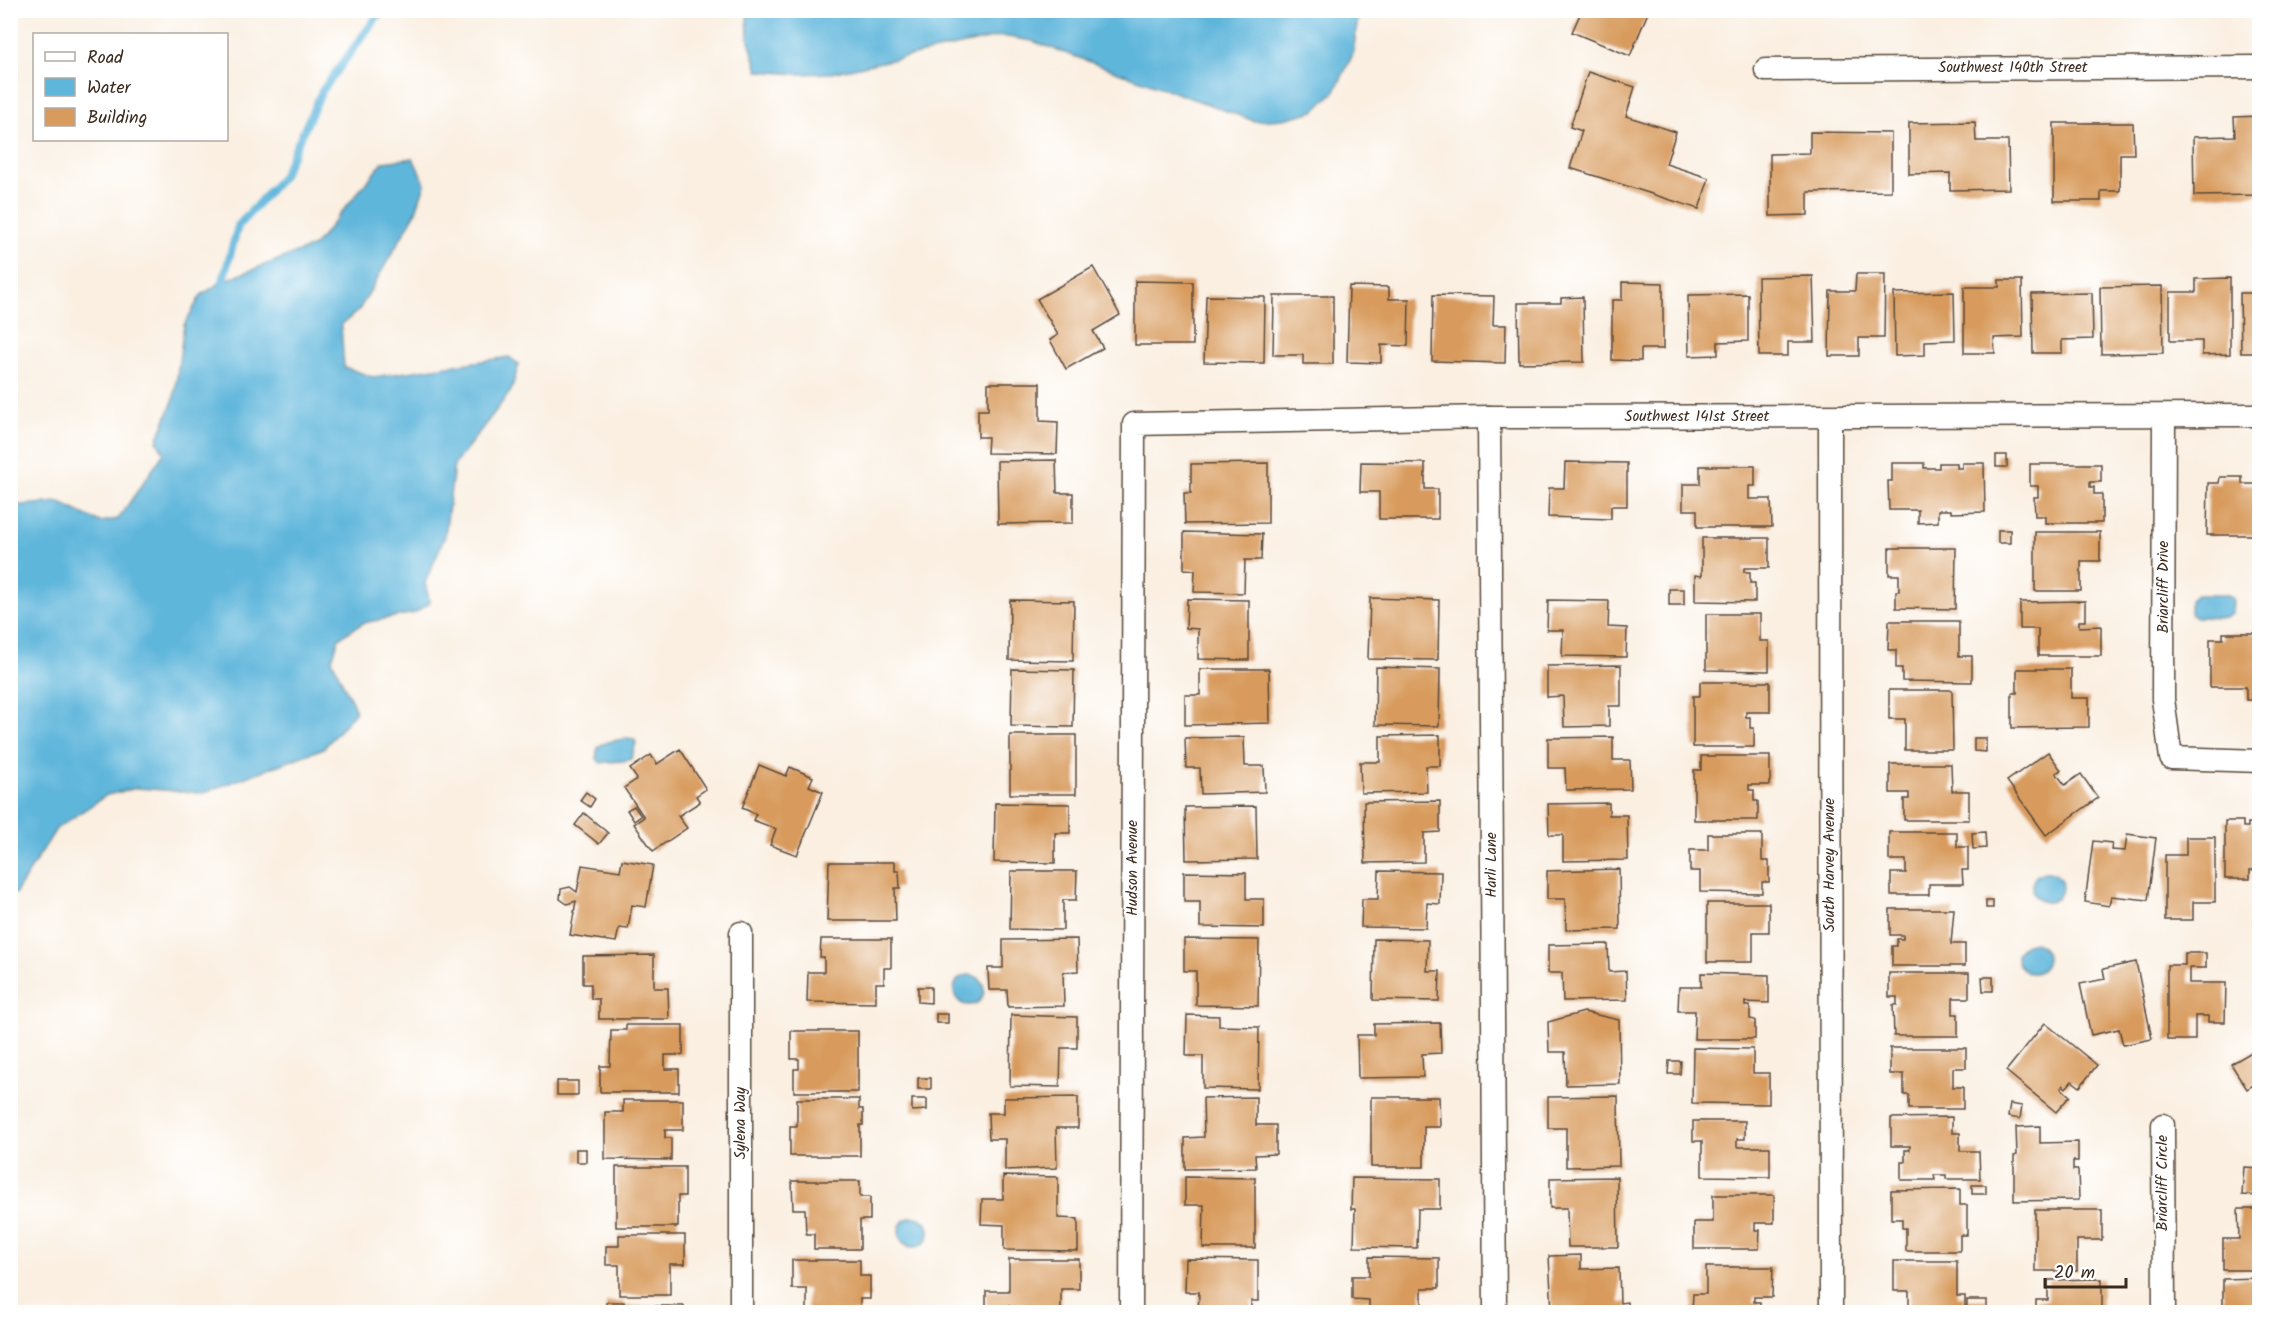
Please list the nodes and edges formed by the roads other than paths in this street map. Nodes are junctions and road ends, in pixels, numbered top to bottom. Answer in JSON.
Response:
{"nodes":[{"id":1,"x":2259,"y":67,"type":"edge"},
{"id":2,"x":1766,"y":70,"type":"dead end"},
{"id":3,"x":2259,"y":415,"type":"edge"},
{"id":4,"x":2164,"y":416,"type":"junction"},
{"id":5,"x":1489,"y":417,"type":"junction"},
{"id":6,"x":1830,"y":417,"type":"junction"},
{"id":7,"x":1134,"y":424,"type":"joint"},
{"id":8,"x":2259,"y":761,"type":"edge"},
{"id":9,"x":741,"y":933,"type":"dead end"},
{"id":10,"x":2163,"y":1125,"type":"dead end"},
{"id":11,"x":741,"y":1312,"type":"edge"},
{"id":12,"x":1131,"y":1312,"type":"edge"},
{"id":13,"x":1495,"y":1312,"type":"edge"},
{"id":14,"x":1831,"y":1312,"type":"edge"},
{"id":15,"x":2164,"y":1312,"type":"edge"}],
"edges":[{"from":1,"to":2,"type":"street","name":"Southwest 140th Street"},
{"from":3,"to":4,"type":"street","name":"Southwest 141st Street"},
{"from":4,"to":6,"type":"street","name":"Southwest 141st Street"},
{"from":4,"to":8,"type":"street","name":"Briarcliff Drive"},
{"from":5,"to":6,"type":"street","name":"Southwest 141st Street"},
{"from":5,"to":7,"type":"street","name":"Southwest 141st Street"},
{"from":5,"to":13,"type":"street","name":"Harli Lane"},
{"from":6,"to":14,"type":"street","name":"South Harvey Avenue"},
{"from":7,"to":12,"type":"street","name":"Hudson Avenue"},
{"from":9,"to":11,"type":"street","name":"Sylena Way"},
{"from":10,"to":15,"type":"street","name":"Briarcliff Circle"}]}
